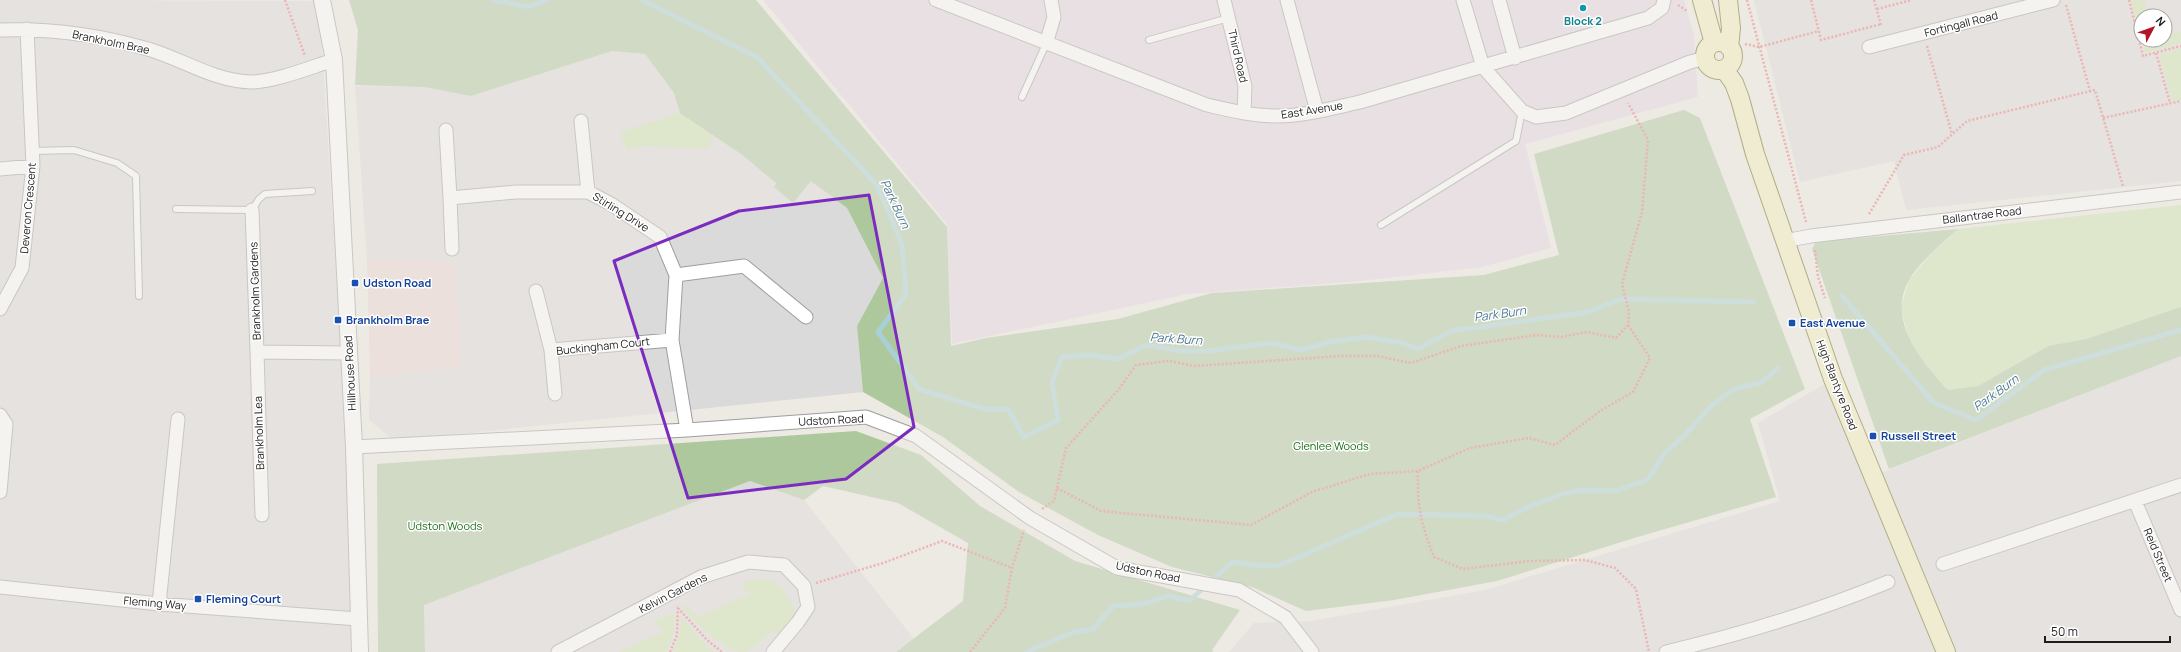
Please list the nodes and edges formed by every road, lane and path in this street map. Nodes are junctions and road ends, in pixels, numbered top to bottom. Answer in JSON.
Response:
{"nodes":[{"id":1,"x":285,"y":0,"type":"edge"},
{"id":2,"x":322,"y":0,"type":"edge"},
{"id":3,"x":936,"y":0,"type":"edge"},
{"id":4,"x":1051,"y":0,"type":"edge"},
{"id":5,"x":1224,"y":0,"type":"edge"},
{"id":6,"x":1287,"y":0,"type":"edge"},
{"id":7,"x":1463,"y":0,"type":"edge"},
{"id":8,"x":1499,"y":0,"type":"edge"},
{"id":9,"x":1664,"y":0,"type":"edge"},
{"id":10,"x":1728,"y":0,"type":"edge"},
{"id":11,"x":1747,"y":0,"type":"edge"},
{"id":12,"x":1811,"y":0,"type":"edge"},
{"id":13,"x":1874,"y":0,"type":"edge"},
{"id":14,"x":1912,"y":0,"type":"edge"},
{"id":15,"x":2053,"y":0,"type":"edge"},
{"id":16,"x":2065,"y":0,"type":"edge"},
{"id":17,"x":2129,"y":0,"type":"edge"},
{"id":18,"x":1704,"y":7,"type":"edge"},
{"id":19,"x":1877,"y":9,"type":"junction"},
{"id":20,"x":1229,"y":18,"type":"junction"},
{"id":21,"x":1881,"y":24,"type":"junction"},
{"id":22,"x":27,"y":29,"type":"junction"},
{"id":23,"x":0,"y":30,"type":"edge"},
{"id":24,"x":1819,"y":31,"type":"junction"},
{"id":25,"x":1923,"y":33,"type":"junction"},
{"id":26,"x":1149,"y":40,"type":"dead end"},
{"id":27,"x":1886,"y":43,"type":"junction"},
{"id":28,"x":1046,"y":44,"type":"junction"},
{"id":29,"x":1759,"y":46,"type":"junction"},
{"id":30,"x":2181,"y":46,"type":"edge"},
{"id":31,"x":1869,"y":47,"type":"dead end"},
{"id":32,"x":1716,"y":50,"type":"junction"},
{"id":33,"x":2156,"y":53,"type":"junction"},
{"id":34,"x":1515,"y":58,"type":"junction"},
{"id":35,"x":334,"y":60,"type":"junction"},
{"id":36,"x":1483,"y":67,"type":"junction"},
{"id":37,"x":309,"y":68,"type":"junction"},
{"id":38,"x":1622,"y":90,"type":"junction"},
{"id":39,"x":2090,"y":91,"type":"junction"},
{"id":40,"x":1022,"y":97,"type":"dead end"},
{"id":41,"x":2170,"y":102,"type":"junction"},
{"id":42,"x":2181,"y":102,"type":"edge"},
{"id":43,"x":1522,"y":110,"type":"junction"},
{"id":44,"x":1317,"y":111,"type":"junction"},
{"id":45,"x":1244,"y":113,"type":"junction"},
{"id":46,"x":2103,"y":118,"type":"junction"},
{"id":47,"x":581,"y":121,"type":"dead end"},
{"id":48,"x":446,"y":130,"type":"dead end"},
{"id":49,"x":1952,"y":134,"type":"junction"},
{"id":50,"x":33,"y":151,"type":"junction"},
{"id":51,"x":33,"y":166,"type":"junction"},
{"id":52,"x":0,"y":169,"type":"edge"},
{"id":53,"x":312,"y":191,"type":"dead end"},
{"id":54,"x":588,"y":192,"type":"junction"},
{"id":55,"x":2181,"y":192,"type":"edge"},
{"id":56,"x":450,"y":198,"type":"junction"},
{"id":57,"x":2126,"y":198,"type":"junction"},
{"id":58,"x":176,"y":209,"type":"dead end"},
{"id":59,"x":252,"y":210,"type":"junction"},
{"id":60,"x":1381,"y":225,"type":"dead end"},
{"id":61,"x":1859,"y":230,"type":"junction"},
{"id":62,"x":1811,"y":236,"type":"junction"},
{"id":63,"x":1784,"y":241,"type":"junction"},
{"id":64,"x":452,"y":249,"type":"dead end"},
{"id":65,"x":676,"y":275,"type":"junction"},
{"id":66,"x":536,"y":291,"type":"dead end"},
{"id":67,"x":140,"y":296,"type":"dead end"},
{"id":68,"x":1825,"y":299,"type":"dead end"},
{"id":69,"x":0,"y":308,"type":"edge"},
{"id":70,"x":806,"y":317,"type":"dead end"},
{"id":71,"x":1628,"y":326,"type":"junction"},
{"id":72,"x":672,"y":340,"type":"junction"},
{"id":73,"x":551,"y":350,"type":"junction"},
{"id":74,"x":257,"y":352,"type":"junction"},
{"id":75,"x":349,"y":353,"type":"junction"},
{"id":76,"x":555,"y":394,"type":"dead end"},
{"id":77,"x":0,"y":415,"type":"edge"},
{"id":78,"x":178,"y":419,"type":"dead end"},
{"id":79,"x":687,"y":430,"type":"junction"},
{"id":80,"x":354,"y":447,"type":"junction"},
{"id":81,"x":1418,"y":471,"type":"junction"},
{"id":82,"x":2181,"y":485,"type":"edge"},
{"id":83,"x":1057,"y":488,"type":"junction"},
{"id":84,"x":0,"y":492,"type":"edge"},
{"id":85,"x":2135,"y":501,"type":"junction"},
{"id":86,"x":262,"y":515,"type":"dead end"},
{"id":87,"x":1030,"y":518,"type":"junction"},
{"id":88,"x":1943,"y":564,"type":"dead end"},
{"id":89,"x":1012,"y":568,"type":"junction"},
{"id":90,"x":1888,"y":582,"type":"dead end"},
{"id":91,"x":804,"y":586,"type":"junction"},
{"id":92,"x":0,"y":587,"type":"edge"},
{"id":93,"x":678,"y":589,"type":"junction"},
{"id":94,"x":159,"y":604,"type":"junction"},
{"id":95,"x":678,"y":608,"type":"junction"},
{"id":96,"x":2181,"y":610,"type":"edge"},
{"id":97,"x":358,"y":619,"type":"junction"},
{"id":98,"x":360,"y":652,"type":"edge"},
{"id":99,"x":558,"y":652,"type":"edge"},
{"id":100,"x":670,"y":652,"type":"edge"},
{"id":101,"x":722,"y":652,"type":"edge"},
{"id":102,"x":773,"y":652,"type":"edge"},
{"id":103,"x":970,"y":652,"type":"edge"},
{"id":104,"x":1312,"y":652,"type":"edge"},
{"id":105,"x":1649,"y":652,"type":"edge"},
{"id":106,"x":1666,"y":652,"type":"edge"},
{"id":107,"x":1946,"y":652,"type":"edge"}],
"edges":[{"from":1,"to":37,"type":"path"},
{"from":2,"to":35,"type":"street","name":"Hillhouse Road"},
{"from":3,"to":28,"type":"street","name":"East Avenue"},
{"from":4,"to":28,"type":"street"},
{"from":5,"to":20,"type":"street","name":"Third Road"},
{"from":6,"to":44,"type":"street"},
{"from":7,"to":36,"type":"street"},
{"from":8,"to":34,"type":"street"},
{"from":9,"to":34,"type":"street","name":"East Avenue"},
{"from":10,"to":32,"type":"main road"},
{"from":11,"to":29,"type":"path"},
{"from":12,"to":24,"type":"path"},
{"from":13,"to":19,"type":"path"},
{"from":14,"to":19,"type":"path"},
{"from":15,"to":25,"type":"street","name":"Fortingall Road"},
{"from":16,"to":39,"type":"path"},
{"from":17,"to":33,"type":"path"},
{"from":18,"to":32,"type":"main road"},
{"from":19,"to":21,"type":"path"},
{"from":20,"to":26,"type":"lane"},
{"from":20,"to":45,"type":"street","name":"Third Road"},
{"from":21,"to":24,"type":"path"},
{"from":21,"to":27,"type":"path"},
{"from":22,"to":23,"type":"street","name":"Brankholm Brae"},
{"from":22,"to":37,"type":"street","name":"Brankholm Brae"},
{"from":22,"to":50,"type":"street","name":"Deveron Crescent"},
{"from":24,"to":29,"type":"path"},
{"from":25,"to":27,"type":"street","name":"Fortingall Road"},
{"from":25,"to":49,"type":"path"},
{"from":27,"to":31,"type":"street","name":"Fortingall Road"},
{"from":28,"to":40,"type":"lane"},
{"from":28,"to":45,"type":"street","name":"East Avenue"},
{"from":29,"to":62,"type":"path"},
{"from":30,"to":33,"type":"path"},
{"from":32,"to":38,"type":"street"},
{"from":32,"to":63,"type":"main road","name":"High Blantyre Road"},
{"from":33,"to":41,"type":"path"},
{"from":34,"to":36,"type":"street","name":"East Avenue"},
{"from":35,"to":37,"type":"street","name":"Brankholm Brae"},
{"from":35,"to":75,"type":"street","name":"Hillhouse Road"},
{"from":36,"to":43,"type":"street"},
{"from":36,"to":44,"type":"street","name":"East Avenue"},
{"from":38,"to":43,"type":"street"},
{"from":38,"to":71,"type":"path"},
{"from":39,"to":46,"type":"path"},
{"from":39,"to":49,"type":"path"},
{"from":41,"to":42,"type":"path"},
{"from":41,"to":46,"type":"path"},
{"from":43,"to":60,"type":"lane"},
{"from":44,"to":45,"type":"street","name":"East Avenue"},
{"from":46,"to":57,"type":"path"},
{"from":47,"to":54,"type":"street"},
{"from":48,"to":56,"type":"street"},
{"from":49,"to":61,"type":"path"},
{"from":50,"to":51,"type":"street","name":"Deveron Crescent"},
{"from":50,"to":67,"type":"lane"},
{"from":51,"to":52,"type":"street"},
{"from":51,"to":69,"type":"street","name":"Deveron Crescent"},
{"from":53,"to":59,"type":"lane"},
{"from":54,"to":56,"type":"street","name":"Stirling Drive"},
{"from":54,"to":65,"type":"street","name":"Stirling Drive"},
{"from":55,"to":57,"type":"street","name":"Ballantrae Road"},
{"from":56,"to":64,"type":"street"},
{"from":57,"to":61,"type":"street","name":"Ballantrae Road"},
{"from":58,"to":59,"type":"lane"},
{"from":59,"to":74,"type":"street","name":"Brankholm Gardens"},
{"from":61,"to":62,"type":"street","name":"Ballantrae Road"},
{"from":62,"to":63,"type":"street","name":"Ballantrae Road"},
{"from":62,"to":68,"type":"path"},
{"from":63,"to":107,"type":"main road","name":"High Blantyre Road"},
{"from":65,"to":70,"type":"street"},
{"from":65,"to":72,"type":"street","name":"Stirling Drive"},
{"from":66,"to":73,"type":"street"},
{"from":71,"to":81,"type":"path"},
{"from":71,"to":83,"type":"path"},
{"from":72,"to":73,"type":"street","name":"Buckingham Court"},
{"from":72,"to":79,"type":"street","name":"Stirling Drive"},
{"from":73,"to":76,"type":"street","name":"Buckingham Court"},
{"from":74,"to":75,"type":"street","name":"Brankholm Gardens"},
{"from":74,"to":86,"type":"street","name":"Brankholm Lea"},
{"from":75,"to":80,"type":"street","name":"Hillhouse Road"},
{"from":77,"to":84,"type":"street"},
{"from":78,"to":94,"type":"street"},
{"from":79,"to":80,"type":"street","name":"Udston Road"},
{"from":79,"to":87,"type":"street","name":"Udston Road"},
{"from":80,"to":97,"type":"street","name":"Hillhouse Road"},
{"from":81,"to":83,"type":"path"},
{"from":81,"to":105,"type":"path"},
{"from":82,"to":85,"type":"street"},
{"from":83,"to":87,"type":"path"},
{"from":85,"to":88,"type":"street"},
{"from":85,"to":96,"type":"street","name":"Reid Street"},
{"from":87,"to":89,"type":"path"},
{"from":87,"to":104,"type":"street","name":"Udston Road"},
{"from":89,"to":91,"type":"path"},
{"from":89,"to":103,"type":"path"},
{"from":90,"to":106,"type":"street"},
{"from":91,"to":93,"type":"street","name":"Kelvin Gardens"},
{"from":91,"to":102,"type":"street"},
{"from":92,"to":94,"type":"street","name":"Fleming Way"},
{"from":93,"to":95,"type":"path"},
{"from":93,"to":99,"type":"street","name":"Kelvin Gardens"},
{"from":94,"to":97,"type":"street","name":"Fleming Way"},
{"from":95,"to":100,"type":"path"},
{"from":95,"to":101,"type":"path"},
{"from":97,"to":98,"type":"street","name":"Hillhouse Road"}]}
